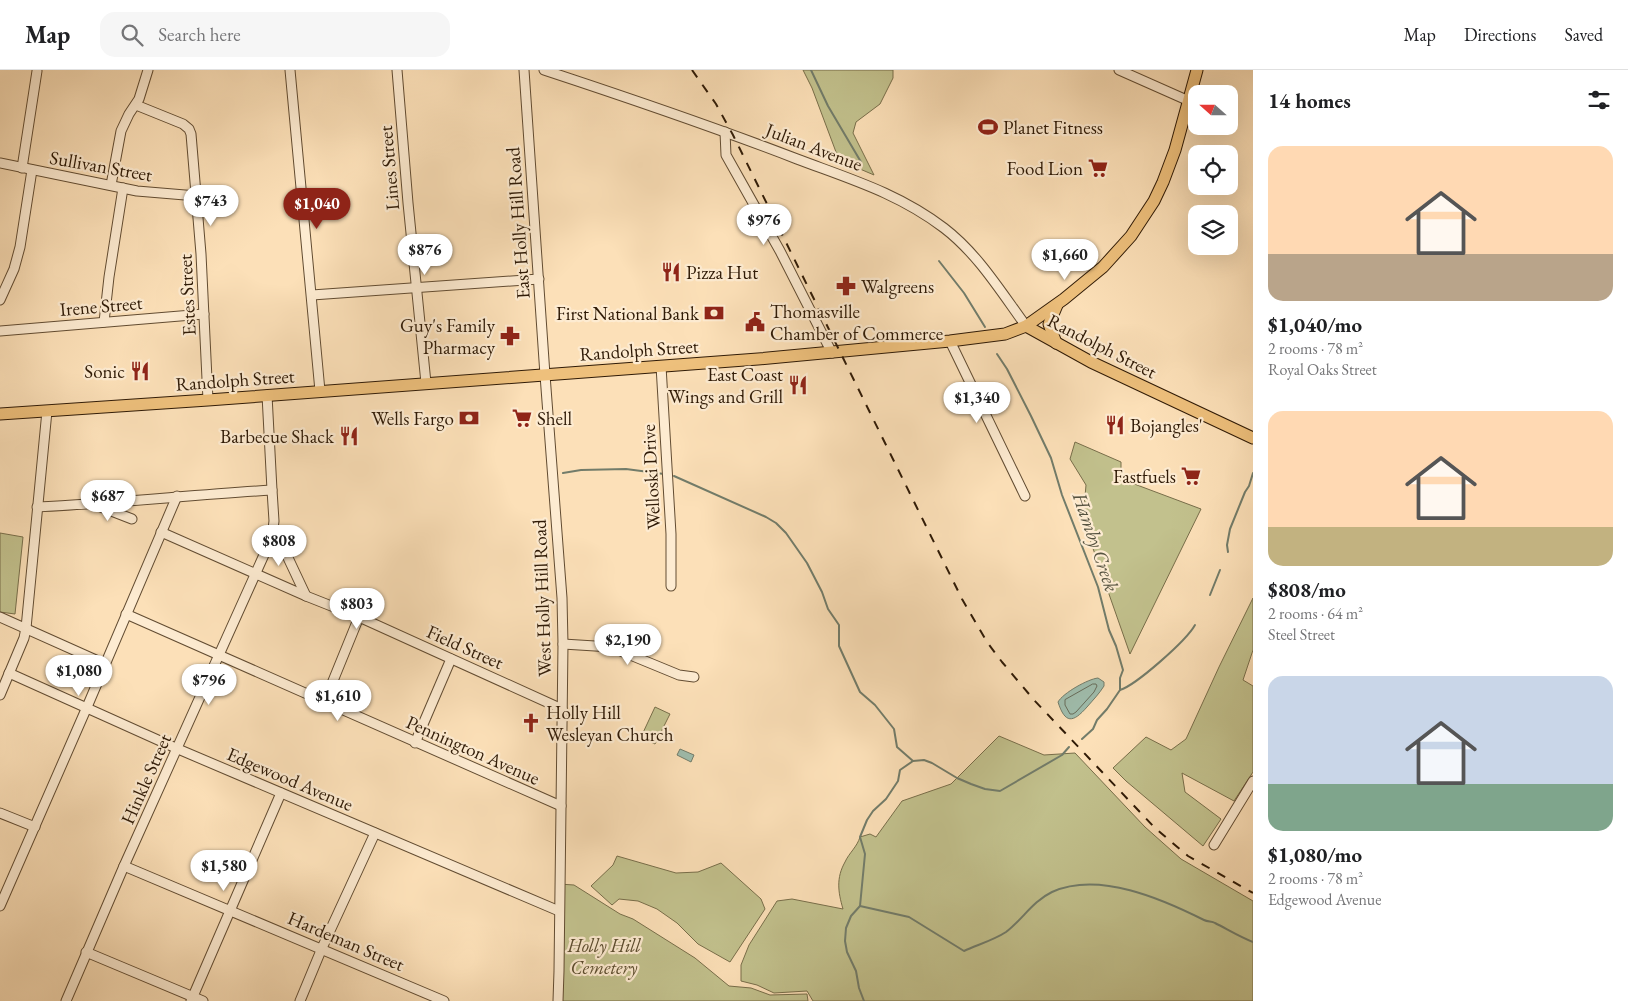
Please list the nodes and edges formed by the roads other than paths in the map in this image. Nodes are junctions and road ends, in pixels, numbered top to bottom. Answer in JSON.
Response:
{"nodes":[{"id":1,"x":148,"y":70,"type":"edge"},
{"id":2,"x":290,"y":70,"type":"edge"},
{"id":3,"x":397,"y":70,"type":"edge"},
{"id":4,"x":524,"y":70,"type":"edge"},
{"id":5,"x":544,"y":70,"type":"edge"},
{"id":6,"x":1119,"y":70,"type":"edge"},
{"id":7,"x":1198,"y":70,"type":"edge"},
{"id":8,"x":37,"y":71,"type":"edge"},
{"id":9,"x":1194,"y":85,"type":"edge"},
{"id":10,"x":1188,"y":101,"type":"edge"},
{"id":11,"x":1188,"y":104,"type":"edge"},
{"id":12,"x":136,"y":105,"type":"junction"},
{"id":13,"x":725,"y":132,"type":"junction"},
{"id":14,"x":0,"y":163,"type":"edge"},
{"id":15,"x":27,"y":169,"type":"junction"},
{"id":16,"x":111,"y":185,"type":"junction"},
{"id":17,"x":123,"y":188,"type":"junction"},
{"id":18,"x":197,"y":196,"type":"junction"},
{"id":19,"x":539,"y":279,"type":"junction"},
{"id":20,"x":417,"y":288,"type":"junction"},
{"id":21,"x":312,"y":295,"type":"junction"},
{"id":22,"x":0,"y":300,"type":"edge"},
{"id":23,"x":1058,"y":304,"type":"junction"},
{"id":24,"x":204,"y":314,"type":"junction"},
{"id":25,"x":104,"y":322,"type":"junction"},
{"id":26,"x":1026,"y":326,"type":"junction"},
{"id":27,"x":0,"y":331,"type":"edge"},
{"id":28,"x":950,"y":341,"type":"junction"},
{"id":29,"x":1056,"y":343,"type":"junction"},
{"id":30,"x":832,"y":353,"type":"junction"},
{"id":31,"x":662,"y":366,"type":"junction"},
{"id":32,"x":544,"y":375,"type":"junction"},
{"id":33,"x":426,"y":383,"type":"junction"},
{"id":34,"x":320,"y":391,"type":"junction"},
{"id":35,"x":267,"y":395,"type":"junction"},
{"id":36,"x":208,"y":400,"type":"junction"},
{"id":37,"x":47,"y":411,"type":"junction"},
{"id":38,"x":0,"y":414,"type":"edge"},
{"id":39,"x":1253,"y":438,"type":"edge"},
{"id":40,"x":272,"y":490,"type":"junction"},
{"id":41,"x":177,"y":496,"type":"junction"},
{"id":42,"x":1026,"y":496,"type":"dead end"},
{"id":43,"x":93,"y":504,"type":"junction"},
{"id":44,"x":37,"y":506,"type":"junction"},
{"id":45,"x":132,"y":519,"type":"dead end"},
{"id":46,"x":274,"y":528,"type":"junction"},
{"id":47,"x":161,"y":532,"type":"junction"},
{"id":48,"x":256,"y":573,"type":"junction"},
{"id":49,"x":671,"y":586,"type":"dead end"},
{"id":50,"x":306,"y":596,"type":"junction"},
{"id":51,"x":126,"y":614,"type":"junction"},
{"id":52,"x":0,"y":617,"type":"edge"},
{"id":53,"x":359,"y":617,"type":"junction"},
{"id":54,"x":26,"y":628,"type":"junction"},
{"id":55,"x":563,"y":644,"type":"junction"},
{"id":56,"x":218,"y":655,"type":"junction"},
{"id":57,"x":451,"y":659,"type":"junction"},
{"id":58,"x":105,"y":664,"type":"junction"},
{"id":59,"x":9,"y":673,"type":"junction"},
{"id":60,"x":694,"y":677,"type":"dead end"},
{"id":61,"x":0,"y":695,"type":"edge"},
{"id":62,"x":324,"y":703,"type":"junction"},
{"id":63,"x":87,"y":707,"type":"junction"},
{"id":64,"x":562,"y":709,"type":"junction"},
{"id":65,"x":415,"y":743,"type":"junction"},
{"id":66,"x":178,"y":748,"type":"junction"},
{"id":67,"x":1253,"y":781,"type":"edge"},
{"id":68,"x":281,"y":793,"type":"junction"},
{"id":69,"x":561,"y":806,"type":"junction"},
{"id":70,"x":0,"y":813,"type":"edge"},
{"id":71,"x":35,"y":827,"type":"junction"},
{"id":72,"x":375,"y":833,"type":"junction"},
{"id":73,"x":1214,"y":844,"type":"dead end"},
{"id":74,"x":124,"y":866,"type":"junction"},
{"id":75,"x":0,"y":906,"type":"edge"},
{"id":76,"x":230,"y":910,"type":"junction"},
{"id":77,"x":559,"y":911,"type":"junction"},
{"id":78,"x":322,"y":948,"type":"junction"},
{"id":79,"x":86,"y":952,"type":"junction"},
{"id":80,"x":192,"y":999,"type":"edge"},
{"id":81,"x":66,"y":1001,"type":"edge"},
{"id":82,"x":203,"y":1001,"type":"edge"},
{"id":83,"x":300,"y":1001,"type":"edge"},
{"id":84,"x":444,"y":1001,"type":"edge"},
{"id":85,"x":558,"y":1001,"type":"edge"}],
"edges":[{"from":1,"to":12,"type":"street"},
{"from":2,"to":21,"type":"street"},
{"from":3,"to":20,"type":"street","name":"Lines Street"},
{"from":4,"to":19,"type":"street","name":"East Holly Hill Road"},
{"from":5,"to":13,"type":"street","name":"Julian Avenue"},
{"from":6,"to":10,"type":"street"},
{"from":7,"to":9,"type":"main road"},
{"from":8,"to":15,"type":"street"},
{"from":11,"to":23,"type":"main road"},
{"from":12,"to":16,"type":"street"},
{"from":12,"to":18,"type":"street","name":"Estes Street"},
{"from":13,"to":26,"type":"street","name":"Julian Avenue"},
{"from":13,"to":30,"type":"street"},
{"from":14,"to":15,"type":"street","name":"Sullivan Street"},
{"from":15,"to":16,"type":"street","name":"Sullivan Street"},
{"from":15,"to":22,"type":"street"},
{"from":16,"to":17,"type":"street","name":"Sullivan Street"},
{"from":17,"to":18,"type":"street","name":"Sullivan Street"},
{"from":17,"to":25,"type":"street"},
{"from":18,"to":24,"type":"street","name":"Estes Street"},
{"from":19,"to":20,"type":"street"},
{"from":19,"to":32,"type":"street","name":"East Holly Hill Road"},
{"from":20,"to":21,"type":"street"},
{"from":20,"to":33,"type":"street","name":"Lines Street"},
{"from":21,"to":34,"type":"street"},
{"from":23,"to":26,"type":"main road"},
{"from":23,"to":29,"type":"main road"},
{"from":24,"to":25,"type":"street","name":"Irene Street"},
{"from":24,"to":36,"type":"street","name":"Estes Street"},
{"from":25,"to":27,"type":"street","name":"Irene Street"},
{"from":26,"to":28,"type":"main road","name":"Randolph Street"},
{"from":26,"to":29,"type":"main road","name":"Randolph Street"},
{"from":28,"to":30,"type":"main road","name":"Randolph Street"},
{"from":28,"to":42,"type":"street"},
{"from":29,"to":39,"type":"main road","name":"Randolph Street"},
{"from":30,"to":31,"type":"main road","name":"Randolph Street"},
{"from":31,"to":32,"type":"main road","name":"Randolph Street"},
{"from":31,"to":49,"type":"street","name":"Welloski Drive"},
{"from":32,"to":33,"type":"main road","name":"Randolph Street"},
{"from":32,"to":55,"type":"street","name":"West Holly Hill Road"},
{"from":33,"to":34,"type":"main road","name":"Randolph Street"},
{"from":34,"to":35,"type":"main road","name":"Randolph Street"},
{"from":35,"to":36,"type":"main road","name":"Randolph Street"},
{"from":35,"to":40,"type":"street","name":"Hinkle Street"},
{"from":36,"to":37,"type":"main road","name":"Randolph Street"},
{"from":37,"to":38,"type":"main road","name":"Randolph Street"},
{"from":37,"to":44,"type":"street"},
{"from":40,"to":41,"type":"street"},
{"from":40,"to":46,"type":"street","name":"Hinkle Street"},
{"from":41,"to":43,"type":"street"},
{"from":41,"to":47,"type":"street"},
{"from":43,"to":44,"type":"street"},
{"from":43,"to":45,"type":"street"},
{"from":44,"to":54,"type":"street"},
{"from":46,"to":48,"type":"street","name":"Hinkle Street"},
{"from":46,"to":50,"type":"street"},
{"from":47,"to":48,"type":"street","name":"Field Street"},
{"from":47,"to":51,"type":"street"},
{"from":48,"to":50,"type":"street","name":"Field Street"},
{"from":48,"to":56,"type":"street","name":"Hinkle Street"},
{"from":50,"to":53,"type":"street","name":"Field Street"},
{"from":51,"to":56,"type":"street","name":"Pennington Avenue"},
{"from":51,"to":58,"type":"street"},
{"from":52,"to":54,"type":"street"},
{"from":53,"to":57,"type":"street","name":"Field Street"},
{"from":53,"to":62,"type":"street"},
{"from":54,"to":58,"type":"street"},
{"from":54,"to":59,"type":"street"},
{"from":55,"to":60,"type":"street"},
{"from":55,"to":64,"type":"street","name":"West Holly Hill Road"},
{"from":56,"to":62,"type":"street","name":"Pennington Avenue"},
{"from":56,"to":66,"type":"street","name":"Hinkle Street"},
{"from":57,"to":64,"type":"street","name":"Field Street"},
{"from":57,"to":65,"type":"street"},
{"from":58,"to":63,"type":"street"},
{"from":59,"to":61,"type":"street"},
{"from":59,"to":63,"type":"street","name":"Edgewood Avenue"},
{"from":62,"to":65,"type":"street","name":"Pennington Avenue"},
{"from":63,"to":66,"type":"street","name":"Edgewood Avenue"},
{"from":63,"to":71,"type":"street"},
{"from":64,"to":69,"type":"street","name":"West Holly Hill Road"},
{"from":65,"to":69,"type":"street","name":"Pennington Avenue"},
{"from":66,"to":68,"type":"street","name":"Edgewood Avenue"},
{"from":66,"to":74,"type":"street","name":"Hinkle Street"},
{"from":67,"to":73,"type":"street"},
{"from":68,"to":72,"type":"street","name":"Edgewood Avenue"},
{"from":68,"to":76,"type":"street"},
{"from":69,"to":77,"type":"street","name":"West Holly Hill Road"},
{"from":70,"to":71,"type":"street"},
{"from":71,"to":75,"type":"street"},
{"from":72,"to":77,"type":"street","name":"Edgewood Avenue"},
{"from":72,"to":78,"type":"street"},
{"from":74,"to":76,"type":"street","name":"Hardeman Street"},
{"from":74,"to":79,"type":"street","name":"Hinkle Street"},
{"from":76,"to":78,"type":"street","name":"Hardeman Street"},
{"from":76,"to":80,"type":"street"},
{"from":77,"to":85,"type":"street","name":"West Holly Hill Road"},
{"from":78,"to":83,"type":"street"},
{"from":78,"to":84,"type":"street","name":"Hardeman Street"},
{"from":79,"to":80,"type":"street"},
{"from":79,"to":81,"type":"street","name":"Hinkle Street"},
{"from":80,"to":82,"type":"street"}]}
